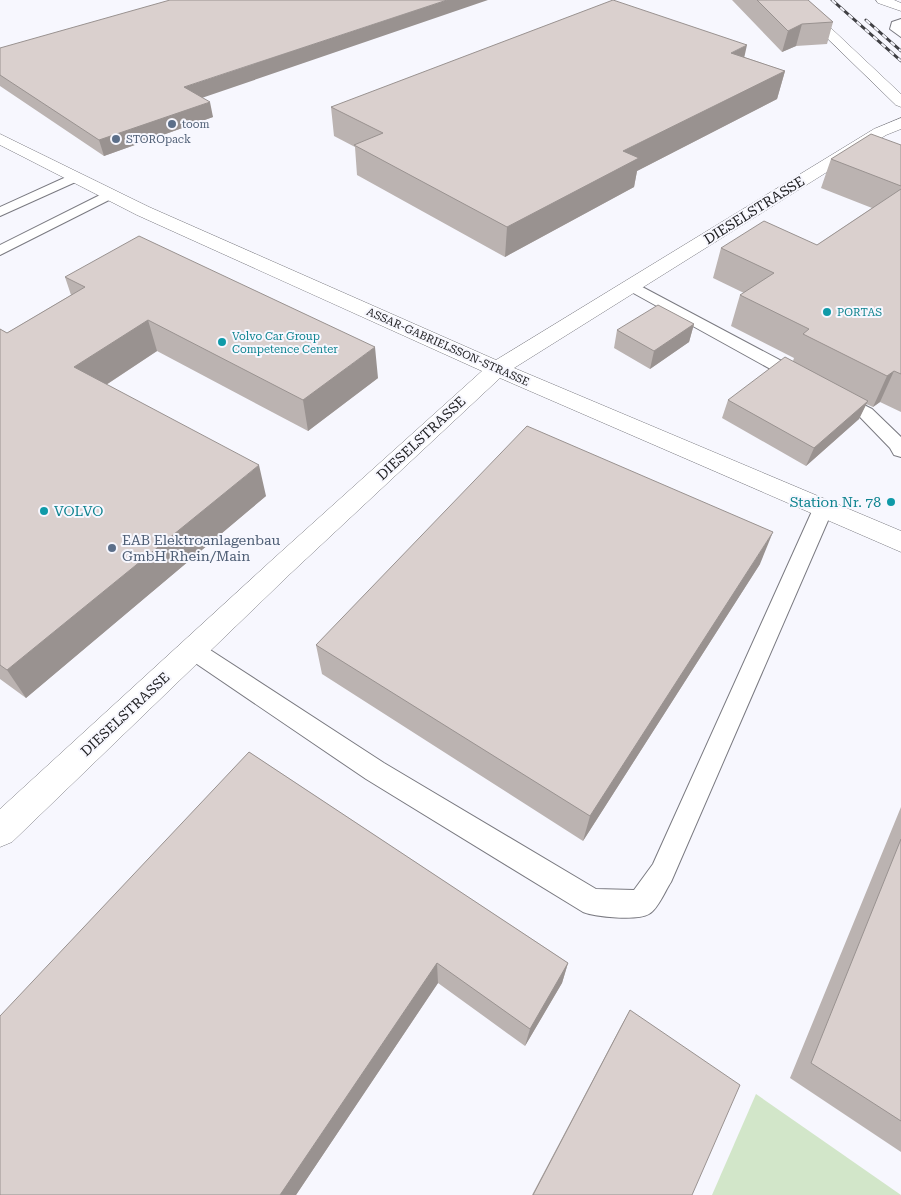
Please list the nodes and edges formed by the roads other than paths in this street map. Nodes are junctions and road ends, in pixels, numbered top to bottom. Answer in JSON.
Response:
{"nodes":[{"id":1,"x":794,"y":0,"type":"edge"},
{"id":2,"x":882,"y":0,"type":"edge"},
{"id":3,"x":901,"y":7,"type":"edge"},
{"id":4,"x":901,"y":22,"type":"edge"},
{"id":5,"x":901,"y":34,"type":"edge"},
{"id":6,"x":901,"y":102,"type":"edge"},
{"id":7,"x":901,"y":122,"type":"edge"},
{"id":8,"x":0,"y":139,"type":"edge"},
{"id":9,"x":75,"y":177,"type":"junction"},
{"id":10,"x":110,"y":194,"type":"junction"},
{"id":11,"x":0,"y":212,"type":"edge"},
{"id":12,"x":0,"y":251,"type":"edge"},
{"id":13,"x":632,"y":286,"type":"junction"},
{"id":14,"x":497,"y":369,"type":"junction"},
{"id":15,"x":901,"y":451,"type":"edge"},
{"id":16,"x":823,"y":509,"type":"junction"},
{"id":17,"x":901,"y":542,"type":"edge"},
{"id":18,"x":193,"y":650,"type":"junction"},
{"id":19,"x":0,"y":831,"type":"edge"}],
"edges":[{"from":1,"to":6,"type":"street"},
{"from":2,"to":3,"type":"street"},
{"from":4,"to":5,"type":"lane"},
{"from":7,"to":13,"type":"street","name":"DIESELSTRASSE"},
{"from":8,"to":9,"type":"street","name":"ASSAR-GABRIELSSON-STRASSE"},
{"from":9,"to":10,"type":"street","name":"ASSAR-GABRIELSSON-STRASSE"},
{"from":9,"to":11,"type":"lane"},
{"from":10,"to":12,"type":"lane"},
{"from":10,"to":14,"type":"street","name":"ASSAR-GABRIELSSON-STRASSE"},
{"from":13,"to":14,"type":"street","name":"DIESELSTRASSE"},
{"from":13,"to":15,"type":"lane"},
{"from":14,"to":16,"type":"street","name":"ASSAR-GABRIELSSON-STRASSE"},
{"from":14,"to":18,"type":"street","name":"DIESELSTRASSE"},
{"from":16,"to":17,"type":"street","name":"ASSAR-GABRIELSSON-STRASSE"},
{"from":16,"to":18,"type":"lane"},
{"from":18,"to":19,"type":"street","name":"DIESELSTRASSE"}]}
